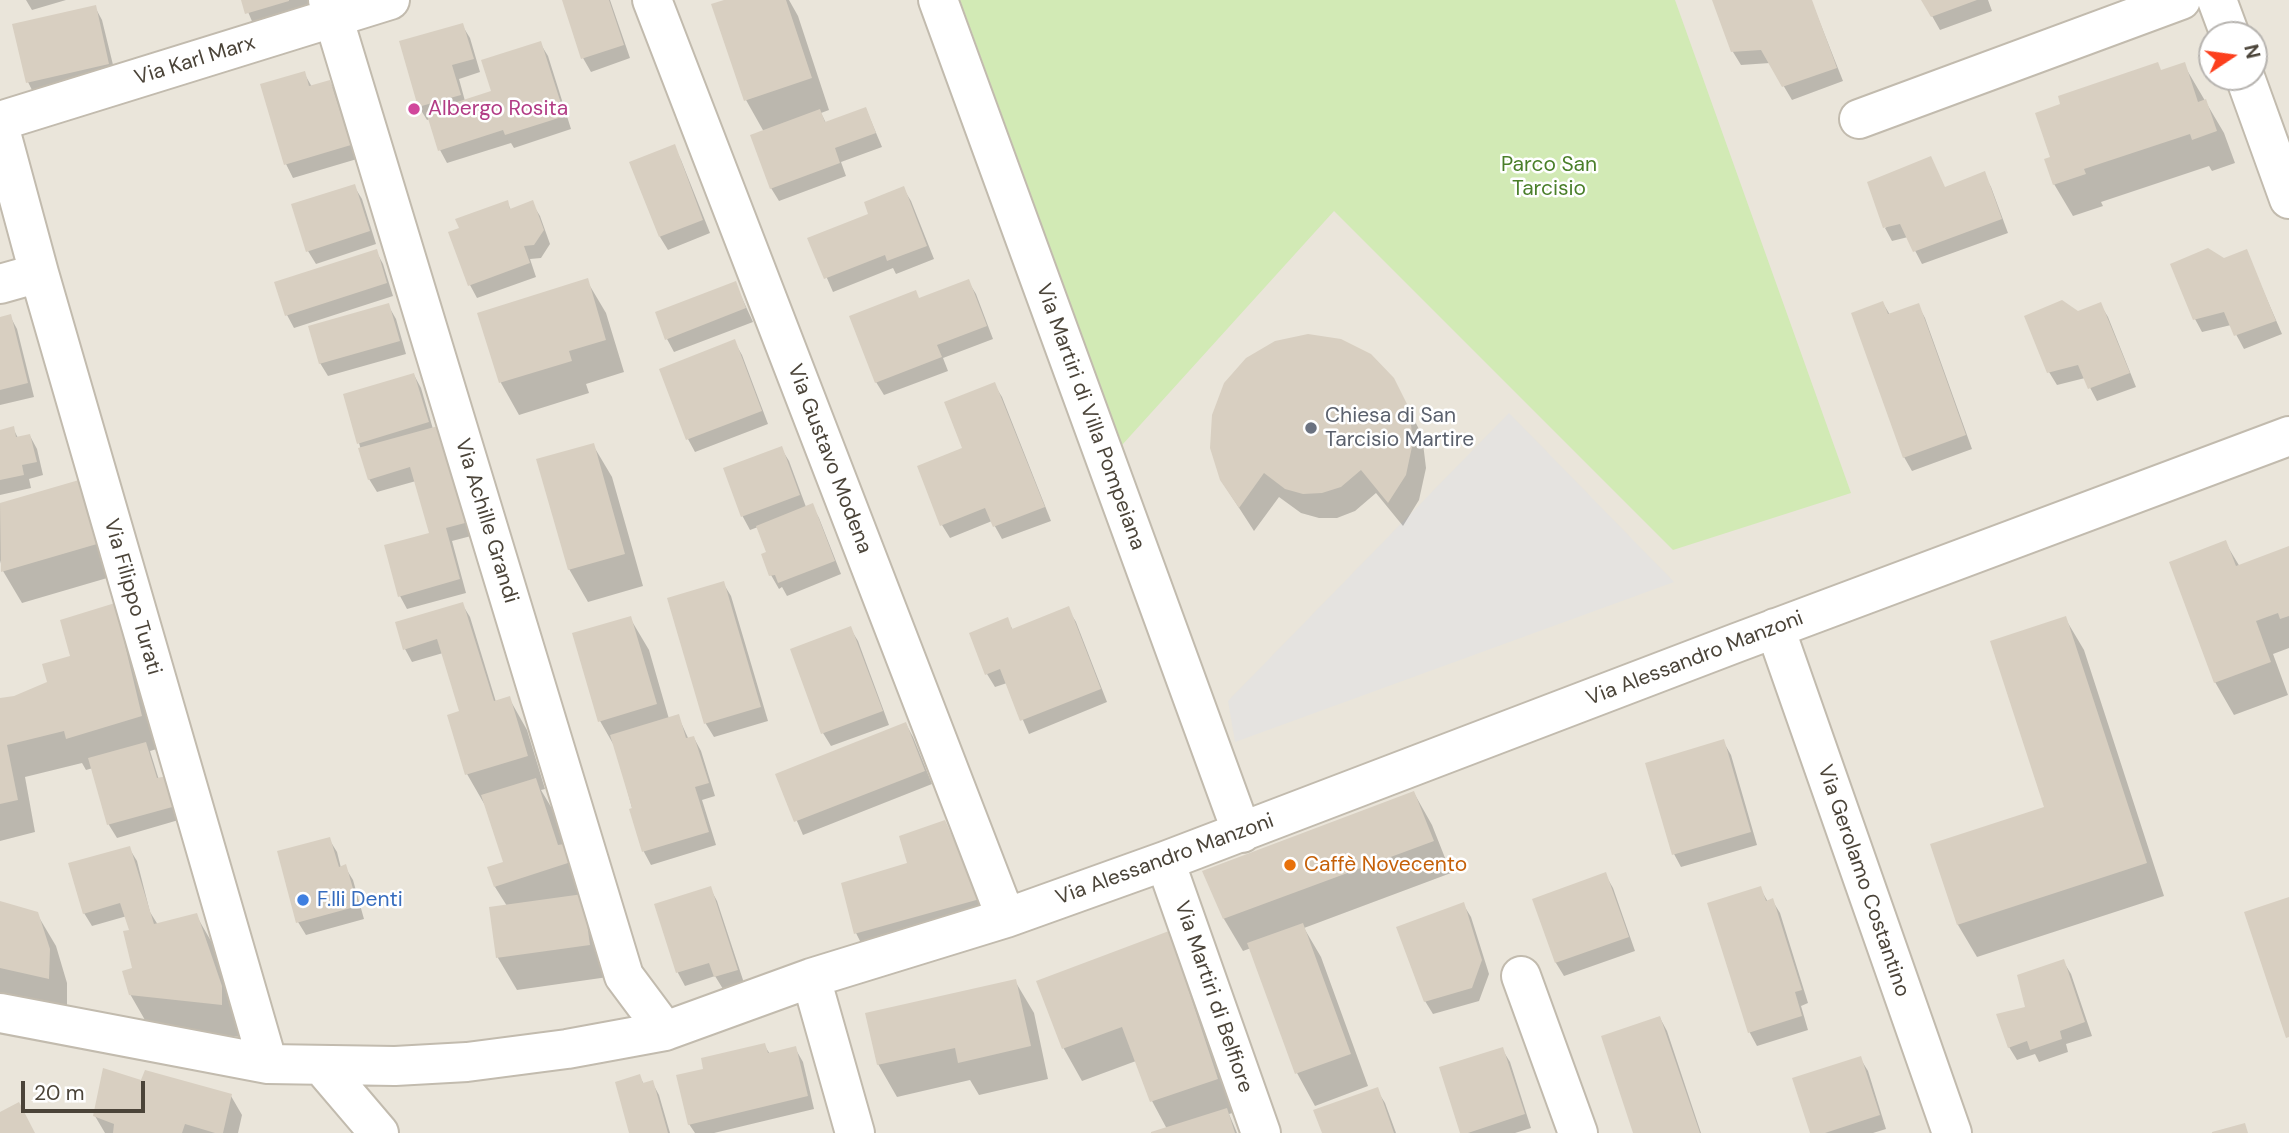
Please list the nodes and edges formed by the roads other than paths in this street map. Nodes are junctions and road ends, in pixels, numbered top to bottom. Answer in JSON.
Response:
{"nodes":[{"id":1,"x":390,"y":0,"type":"edge"},
{"id":2,"x":652,"y":0,"type":"edge"},
{"id":3,"x":938,"y":0,"type":"edge"},
{"id":4,"x":2181,"y":0,"type":"edge"},
{"id":5,"x":2217,"y":0,"type":"edge"},
{"id":6,"x":331,"y":9,"type":"edge"},
{"id":7,"x":2225,"y":21,"type":"edge"},
{"id":8,"x":2250,"y":91,"type":"edge"},
{"id":9,"x":1858,"y":119,"type":"dead end"},
{"id":10,"x":0,"y":121,"type":"edge"},
{"id":11,"x":0,"y":129,"type":"edge"},
{"id":12,"x":2289,"y":199,"type":"edge"},
{"id":13,"x":39,"y":273,"type":"junction"},
{"id":14,"x":0,"y":284,"type":"edge"},
{"id":15,"x":2289,"y":436,"type":"edge"},
{"id":16,"x":1775,"y":628,"type":"junction"},
{"id":17,"x":1242,"y":833,"type":"junction"},
{"id":18,"x":1165,"y":861,"type":"junction"},
{"id":19,"x":1006,"y":918,"type":"junction"},
{"id":20,"x":1521,"y":976,"type":"dead end"},
{"id":21,"x":811,"y":978,"type":"junction"},
{"id":22,"x":1,"y":1014,"type":"edge"},
{"id":23,"x":665,"y":1031,"type":"junction"},
{"id":24,"x":268,"y":1065,"type":"junction"},
{"id":25,"x":321,"y":1065,"type":"junction"},
{"id":26,"x":379,"y":1133,"type":"edge"},
{"id":27,"x":855,"y":1133,"type":"edge"},
{"id":28,"x":1261,"y":1133,"type":"edge"},
{"id":29,"x":1578,"y":1133,"type":"edge"},
{"id":30,"x":1952,"y":1133,"type":"edge"}],
"edges":[{"from":1,"to":6,"type":"street","name":"Via Karl Marx"},
{"from":2,"to":19,"type":"street","name":"Via Gustavo Modena"},
{"from":3,"to":17,"type":"street","name":"Via Martiri di Villa Pompeiana"},
{"from":4,"to":9,"type":"street"},
{"from":5,"to":7,"type":"street"},
{"from":6,"to":10,"type":"street","name":"Via Karl Marx"},
{"from":6,"to":23,"type":"street","name":"Via Achille Grandi"},
{"from":8,"to":12,"type":"street"},
{"from":11,"to":13,"type":"street","name":"Via Filippo Turati"},
{"from":13,"to":14,"type":"street"},
{"from":13,"to":24,"type":"street","name":"Via Filippo Turati"},
{"from":15,"to":16,"type":"street","name":"Via Alessandro Manzoni"},
{"from":16,"to":17,"type":"street","name":"Via Alessandro Manzoni"},
{"from":16,"to":30,"type":"street","name":"Via Gerolamo Costantino"},
{"from":17,"to":18,"type":"street","name":"Via Alessandro Manzoni"},
{"from":18,"to":19,"type":"street","name":"Via Alessandro Manzoni"},
{"from":18,"to":28,"type":"street","name":"Via Martiri di Belfiore"},
{"from":19,"to":21,"type":"street","name":"Via Alessandro Manzoni"},
{"from":20,"to":29,"type":"street"},
{"from":21,"to":23,"type":"street","name":"Via Alessandro Manzoni"},
{"from":21,"to":27,"type":"street"},
{"from":22,"to":24,"type":"street","name":"Via Alessandro Manzoni"},
{"from":23,"to":25,"type":"street","name":"Via Alessandro Manzoni"},
{"from":24,"to":25,"type":"street","name":"Via Alessandro Manzoni"},
{"from":25,"to":26,"type":"street"}]}
